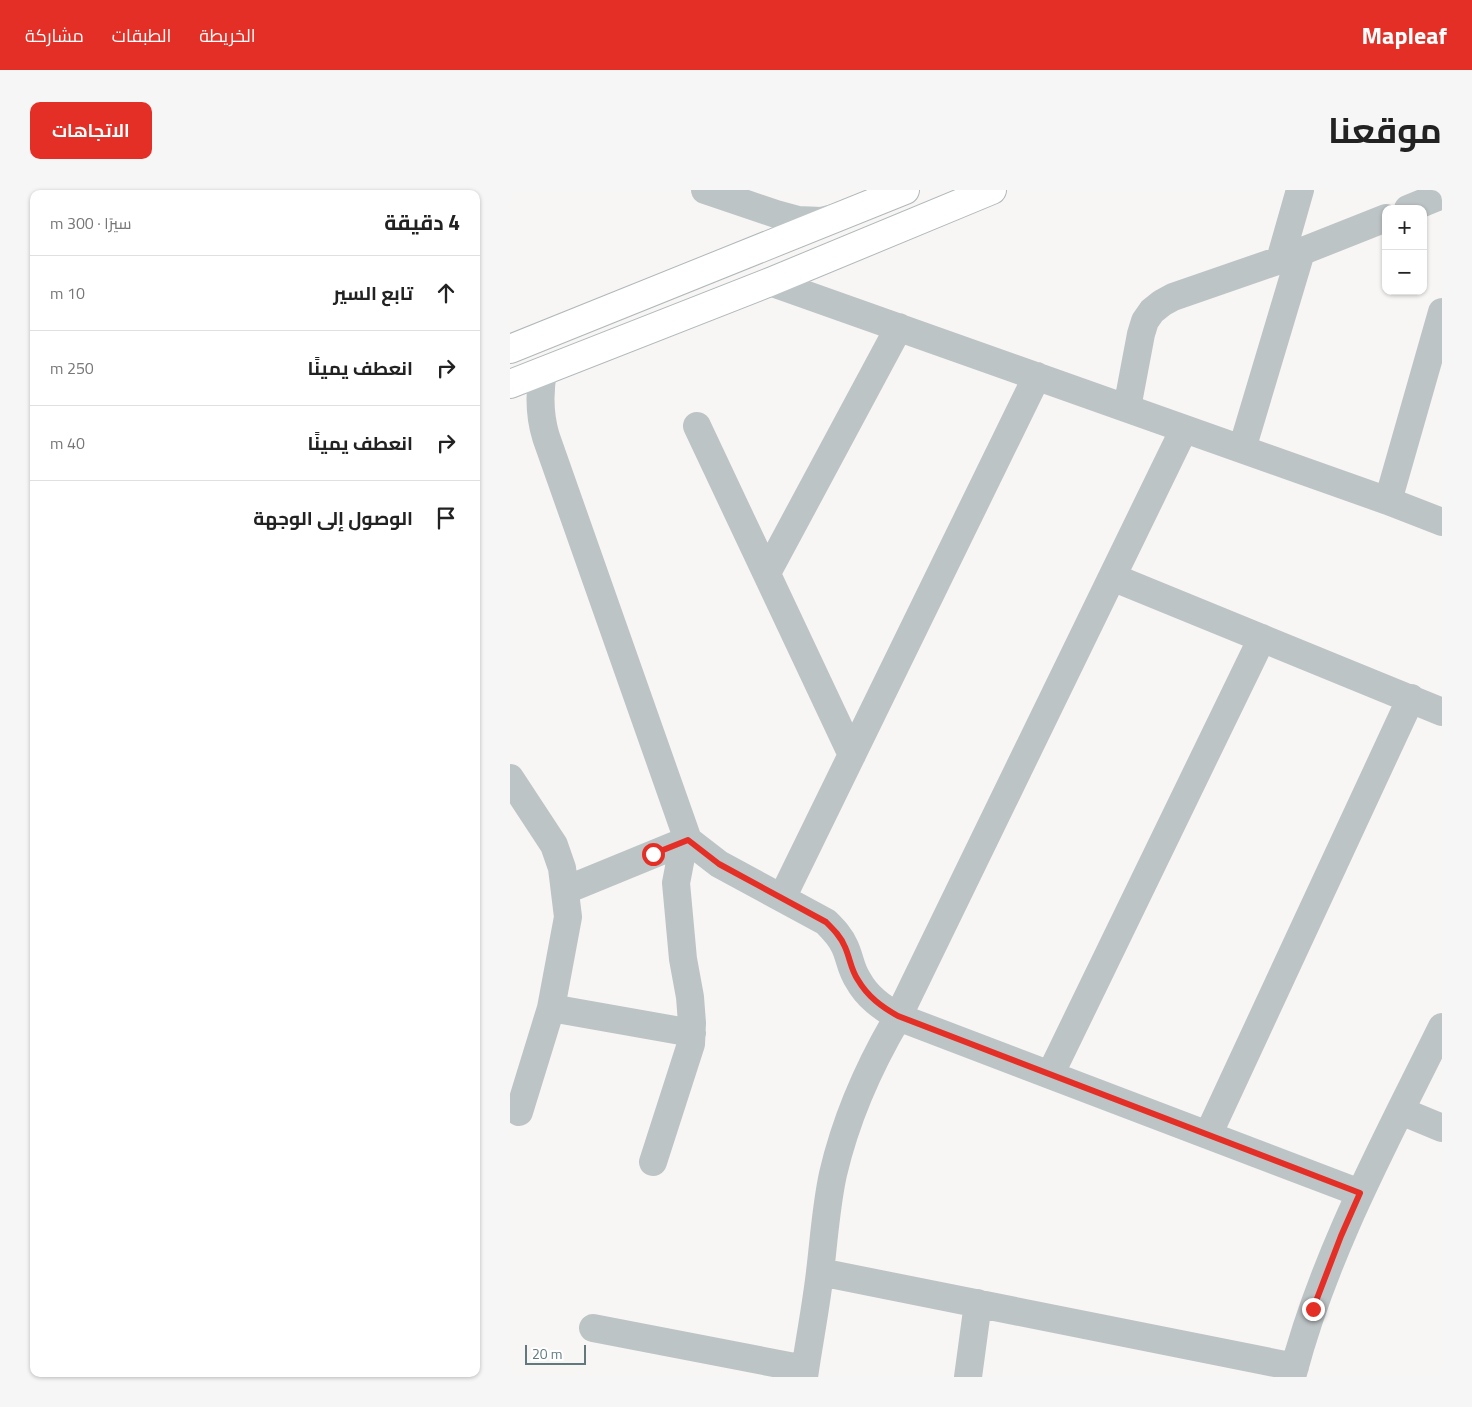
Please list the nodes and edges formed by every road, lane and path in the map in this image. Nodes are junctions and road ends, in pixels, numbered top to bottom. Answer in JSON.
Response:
{"nodes":[{"id":1,"x":705,"y":190,"type":"edge"},
{"id":2,"x":905,"y":190,"type":"edge"},
{"id":3,"x":992,"y":190,"type":"edge"},
{"id":4,"x":1300,"y":190,"type":"edge"},
{"id":5,"x":1442,"y":195,"type":"edge"},
{"id":6,"x":855,"y":204,"type":"edge"},
{"id":7,"x":1418,"y":205,"type":"edge"},
{"id":8,"x":1382,"y":220,"type":"edge"},
{"id":9,"x":1290,"y":256,"type":"junction"},
{"id":10,"x":770,"y":282,"type":"junction"},
{"id":11,"x":1442,"y":312,"type":"edge"},
{"id":12,"x":898,"y":327,"type":"junction"},
{"id":13,"x":510,"y":349,"type":"edge"},
{"id":14,"x":543,"y":371,"type":"junction"},
{"id":15,"x":1038,"y":376,"type":"junction"},
{"id":16,"x":510,"y":384,"type":"edge"},
{"id":17,"x":1127,"y":408,"type":"junction"},
{"id":18,"x":697,"y":426,"type":"dead end"},
{"id":19,"x":1184,"y":428,"type":"junction"},
{"id":20,"x":1242,"y":449,"type":"junction"},
{"id":21,"x":1388,"y":501,"type":"junction"},
{"id":22,"x":1442,"y":522,"type":"edge"},
{"id":23,"x":767,"y":573,"type":"junction"},
{"id":24,"x":1112,"y":577,"type":"junction"},
{"id":25,"x":1262,"y":638,"type":"junction"},
{"id":26,"x":1411,"y":698,"type":"junction"},
{"id":27,"x":1442,"y":712,"type":"edge"},
{"id":28,"x":852,"y":755,"type":"junction"},
{"id":29,"x":510,"y":778,"type":"edge"},
{"id":30,"x":688,"y":840,"type":"junction"},
{"id":31,"x":566,"y":890,"type":"junction"},
{"id":32,"x":782,"y":898,"type":"junction"},
{"id":33,"x":551,"y":1008,"type":"junction"},
{"id":34,"x":898,"y":1016,"type":"junction"},
{"id":35,"x":1442,"y":1027,"type":"edge"},
{"id":36,"x":692,"y":1033,"type":"junction"},
{"id":37,"x":1050,"y":1075,"type":"junction"},
{"id":38,"x":1401,"y":1111,"type":"junction"},
{"id":39,"x":519,"y":1112,"type":"dead end"},
{"id":40,"x":1442,"y":1128,"type":"edge"},
{"id":41,"x":1208,"y":1135,"type":"junction"},
{"id":42,"x":653,"y":1162,"type":"dead end"},
{"id":43,"x":1360,"y":1193,"type":"junction"},
{"id":44,"x":820,"y":1272,"type":"junction"},
{"id":45,"x":978,"y":1304,"type":"junction"},
{"id":46,"x":594,"y":1328,"type":"dead end"},
{"id":47,"x":1294,"y":1372,"type":"edge"},
{"id":48,"x":805,"y":1373,"type":"edge"},
{"id":49,"x":968,"y":1377,"type":"edge"}],
"edges":[{"from":1,"to":6,"type":"street"},
{"from":2,"to":6,"type":"main road"},
{"from":3,"to":10,"type":"main road"},
{"from":4,"to":9,"type":"street"},
{"from":5,"to":7,"type":"street"},
{"from":6,"to":13,"type":"main road"},
{"from":8,"to":9,"type":"street"},
{"from":9,"to":17,"type":"street"},
{"from":9,"to":20,"type":"street"},
{"from":10,"to":12,"type":"street"},
{"from":10,"to":14,"type":"main road"},
{"from":11,"to":21,"type":"street"},
{"from":12,"to":15,"type":"street"},
{"from":12,"to":23,"type":"street"},
{"from":14,"to":16,"type":"main road"},
{"from":14,"to":30,"type":"street"},
{"from":15,"to":17,"type":"street"},
{"from":15,"to":28,"type":"street"},
{"from":17,"to":19,"type":"street"},
{"from":18,"to":23,"type":"street"},
{"from":19,"to":20,"type":"street"},
{"from":19,"to":24,"type":"street"},
{"from":20,"to":21,"type":"street"},
{"from":21,"to":22,"type":"street"},
{"from":23,"to":28,"type":"street"},
{"from":24,"to":25,"type":"street"},
{"from":24,"to":34,"type":"street"},
{"from":25,"to":26,"type":"street"},
{"from":25,"to":37,"type":"street"},
{"from":26,"to":27,"type":"street"},
{"from":26,"to":41,"type":"street"},
{"from":28,"to":32,"type":"street"},
{"from":29,"to":31,"type":"street"},
{"from":30,"to":31,"type":"street"},
{"from":30,"to":32,"type":"street"},
{"from":30,"to":36,"type":"street"},
{"from":31,"to":33,"type":"street"},
{"from":32,"to":34,"type":"street"},
{"from":33,"to":36,"type":"street"},
{"from":33,"to":39,"type":"street"},
{"from":34,"to":37,"type":"street"},
{"from":34,"to":44,"type":"street"},
{"from":35,"to":38,"type":"street"},
{"from":36,"to":42,"type":"street"},
{"from":37,"to":41,"type":"street"},
{"from":38,"to":40,"type":"street"},
{"from":38,"to":43,"type":"street"},
{"from":41,"to":43,"type":"street"},
{"from":43,"to":47,"type":"street"},
{"from":44,"to":45,"type":"street"},
{"from":44,"to":48,"type":"street"},
{"from":45,"to":47,"type":"street"},
{"from":45,"to":49,"type":"street"},
{"from":46,"to":48,"type":"street"}]}
